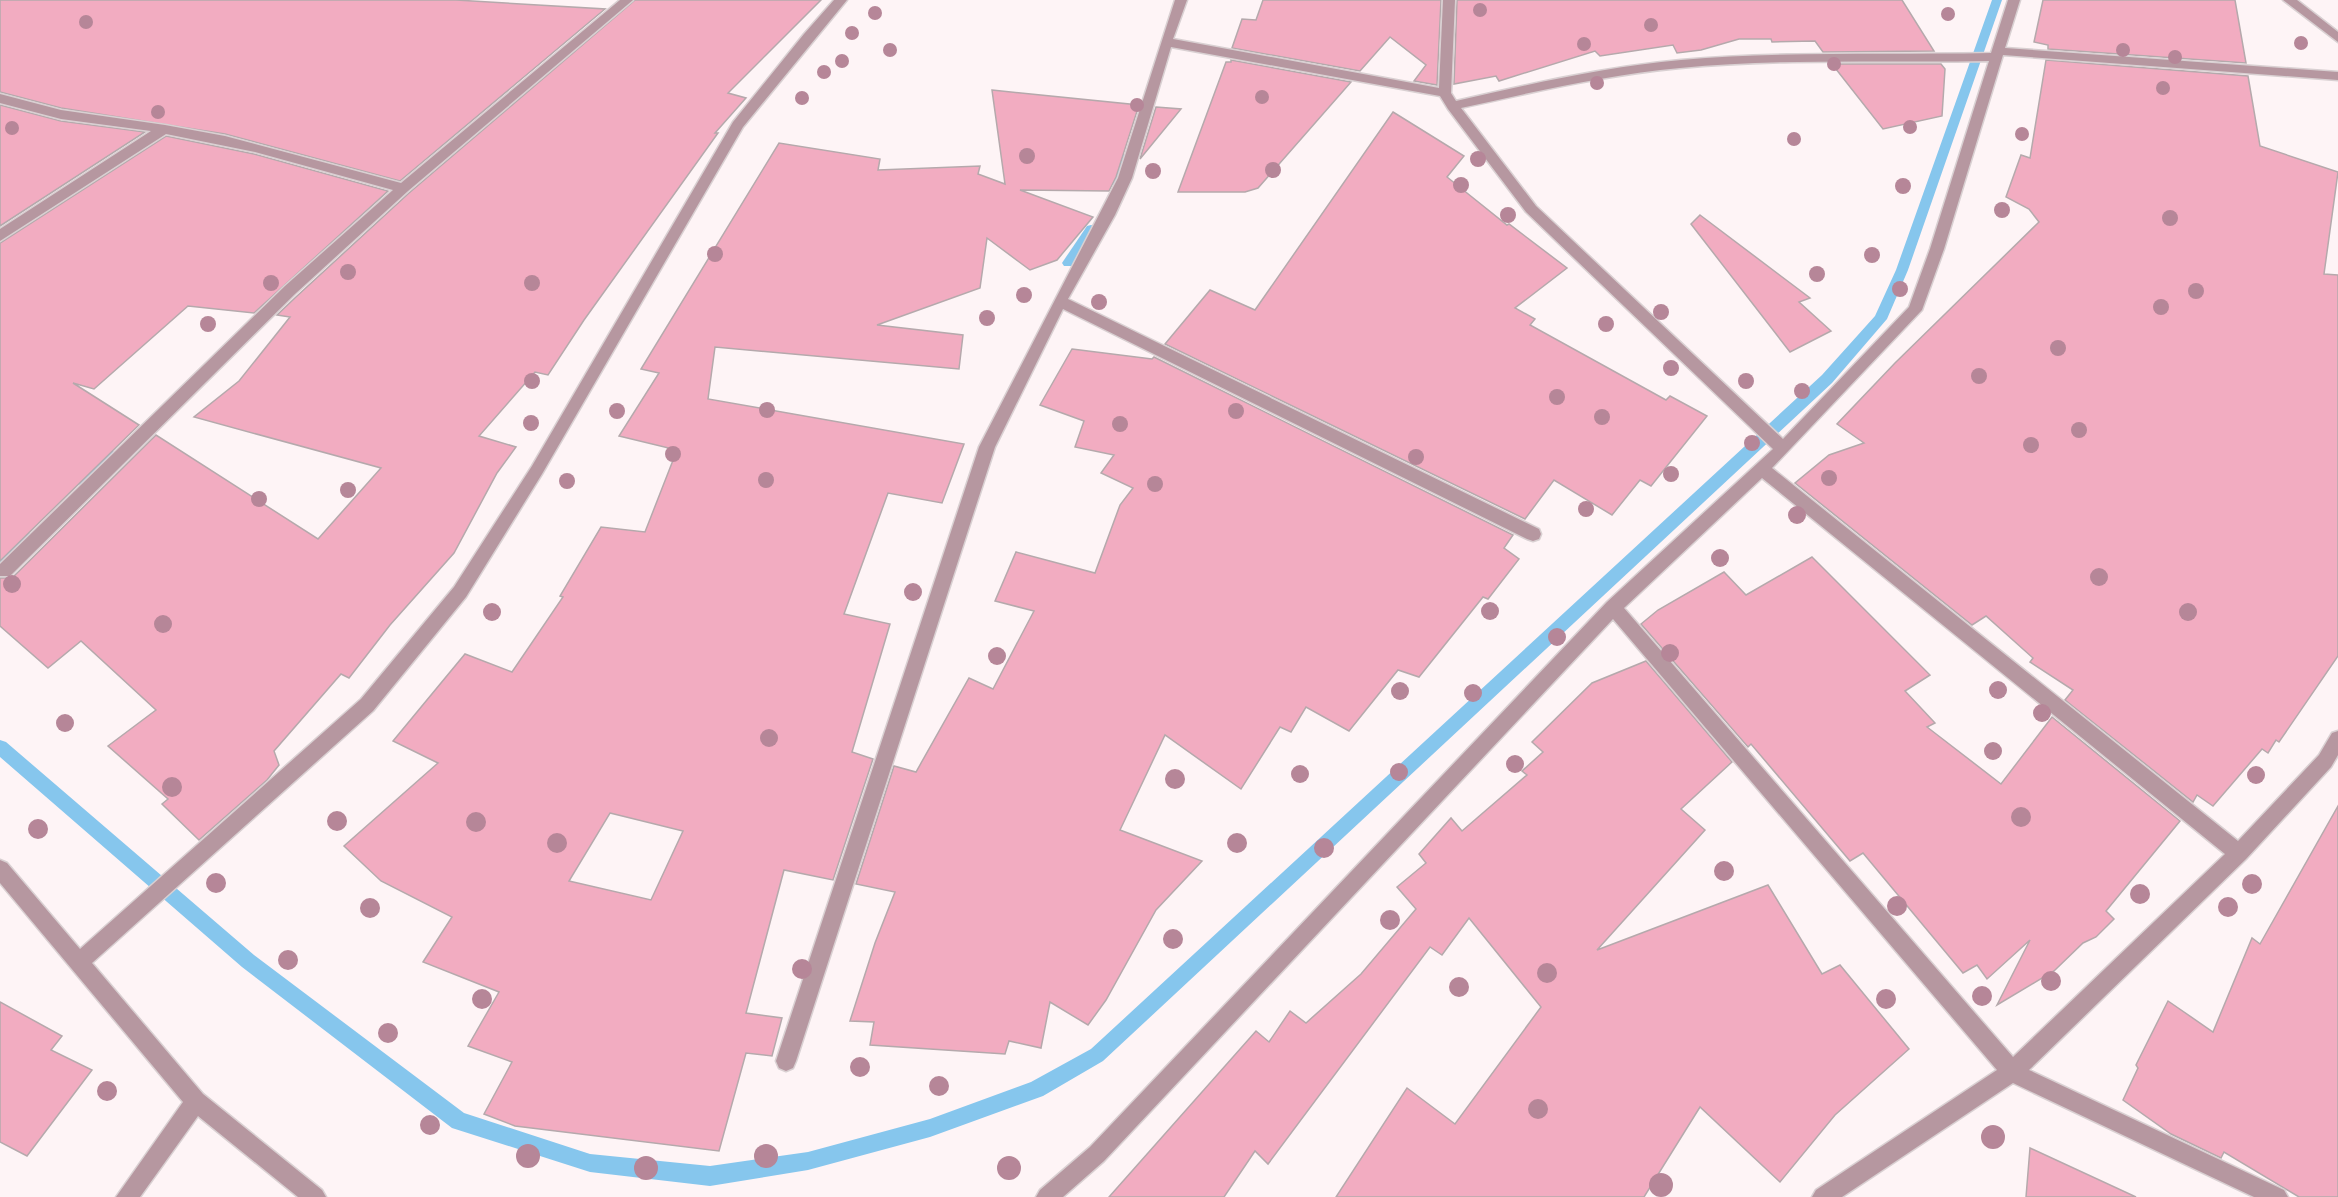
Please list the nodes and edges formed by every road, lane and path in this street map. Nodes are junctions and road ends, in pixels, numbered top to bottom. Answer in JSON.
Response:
{"nodes":[{"id":1,"x":627,"y":0,"type":"edge"},
{"id":2,"x":841,"y":0,"type":"edge"},
{"id":3,"x":1181,"y":0,"type":"edge"},
{"id":4,"x":1449,"y":0,"type":"edge"},
{"id":5,"x":2014,"y":0,"type":"edge"},
{"id":6,"x":2289,"y":0,"type":"edge"},
{"id":7,"x":2338,"y":38,"type":"edge"},
{"id":8,"x":1166,"y":42,"type":"junction"},
{"id":9,"x":1997,"y":54,"type":"junction"},
{"id":10,"x":2338,"y":76,"type":"edge"},
{"id":11,"x":1444,"y":93,"type":"junction"},
{"id":12,"x":0,"y":98,"type":"edge"},
{"id":13,"x":1452,"y":106,"type":"junction"},
{"id":14,"x":164,"y":129,"type":"junction"},
{"id":15,"x":403,"y":188,"type":"junction"},
{"id":16,"x":0,"y":236,"type":"edge"},
{"id":17,"x":1060,"y":301,"type":"junction"},
{"id":18,"x":1783,"y":449,"type":"junction"},
{"id":19,"x":1762,"y":469,"type":"junction"},
{"id":20,"x":1533,"y":534,"type":"dead end"},
{"id":21,"x":4,"y":571,"type":"dead end"},
{"id":22,"x":1613,"y":607,"type":"junction"},
{"id":23,"x":2338,"y":739,"type":"edge"},
{"id":24,"x":2332,"y":765,"type":"edge"},
{"id":25,"x":2239,"y":853,"type":"junction"},
{"id":26,"x":0,"y":869,"type":"edge"},
{"id":27,"x":78,"y":963,"type":"junction"},
{"id":28,"x":786,"y":1061,"type":"dead end"},
{"id":29,"x":2012,"y":1072,"type":"junction"},
{"id":30,"x":196,"y":1101,"type":"junction"},
{"id":31,"x":127,"y":1197,"type":"edge"},
{"id":32,"x":315,"y":1197,"type":"edge"},
{"id":33,"x":1047,"y":1197,"type":"edge"},
{"id":34,"x":1823,"y":1197,"type":"edge"},
{"id":35,"x":2277,"y":1197,"type":"edge"}],
"edges":[{"from":1,"to":15,"type":"street"},
{"from":2,"to":27,"type":"street"},
{"from":3,"to":8,"type":"street"},
{"from":4,"to":11,"type":"street"},
{"from":5,"to":9,"type":"street"},
{"from":6,"to":7,"type":"street"},
{"from":8,"to":11,"type":"street"},
{"from":8,"to":17,"type":"street"},
{"from":9,"to":10,"type":"street"},
{"from":9,"to":13,"type":"street"},
{"from":9,"to":18,"type":"street"},
{"from":11,"to":13,"type":"street"},
{"from":12,"to":14,"type":"street"},
{"from":13,"to":18,"type":"street"},
{"from":14,"to":15,"type":"street"},
{"from":14,"to":16,"type":"street"},
{"from":15,"to":21,"type":"street"},
{"from":17,"to":20,"type":"street"},
{"from":17,"to":28,"type":"street"},
{"from":18,"to":19,"type":"street"},
{"from":19,"to":22,"type":"street"},
{"from":19,"to":25,"type":"street"},
{"from":22,"to":29,"type":"street"},
{"from":22,"to":33,"type":"street"},
{"from":23,"to":24,"type":"street"},
{"from":24,"to":25,"type":"street"},
{"from":25,"to":29,"type":"street"},
{"from":26,"to":27,"type":"street"},
{"from":27,"to":30,"type":"street"},
{"from":29,"to":34,"type":"street"},
{"from":29,"to":35,"type":"street"},
{"from":30,"to":31,"type":"street"},
{"from":30,"to":32,"type":"street"}]}
